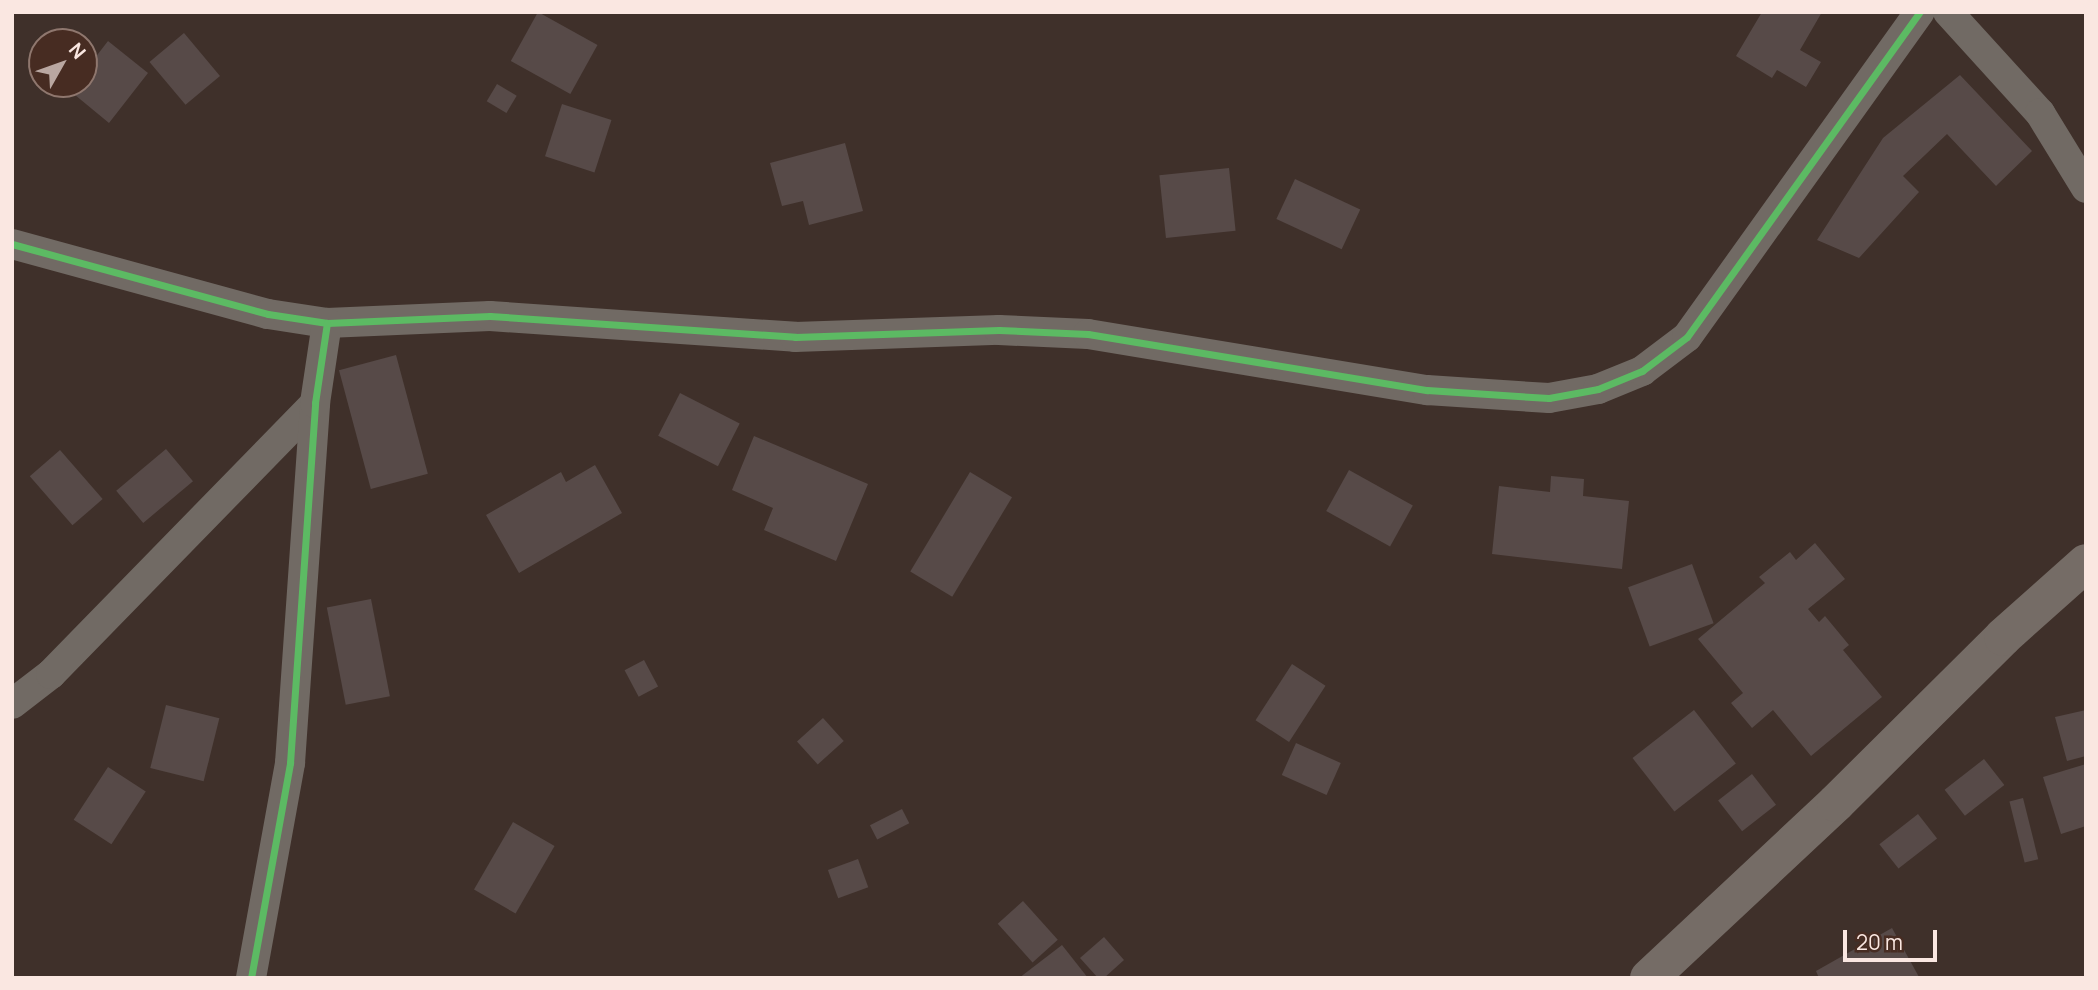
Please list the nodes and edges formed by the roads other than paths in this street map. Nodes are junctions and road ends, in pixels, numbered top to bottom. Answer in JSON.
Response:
{"nodes":[{"id":1,"x":1920,"y":12,"type":"edge"},
{"id":2,"x":1948,"y":12,"type":"edge"},
{"id":3,"x":2086,"y":188,"type":"edge"},
{"id":4,"x":12,"y":244,"type":"edge"},
{"id":5,"x":327,"y":323,"type":"junction"},
{"id":6,"x":315,"y":403,"type":"junction"},
{"id":7,"x":2086,"y":563,"type":"edge"},
{"id":8,"x":12,"y":704,"type":"edge"},
{"id":9,"x":251,"y":978,"type":"edge"},
{"id":10,"x":1649,"y":978,"type":"edge"}],
"edges":[{"from":1,"to":5,"type":"street"},
{"from":2,"to":3,"type":"street"},
{"from":4,"to":5,"type":"street"},
{"from":5,"to":6,"type":"street"},
{"from":6,"to":8,"type":"street"},
{"from":6,"to":9,"type":"street"},
{"from":7,"to":10,"type":"main road"}]}
